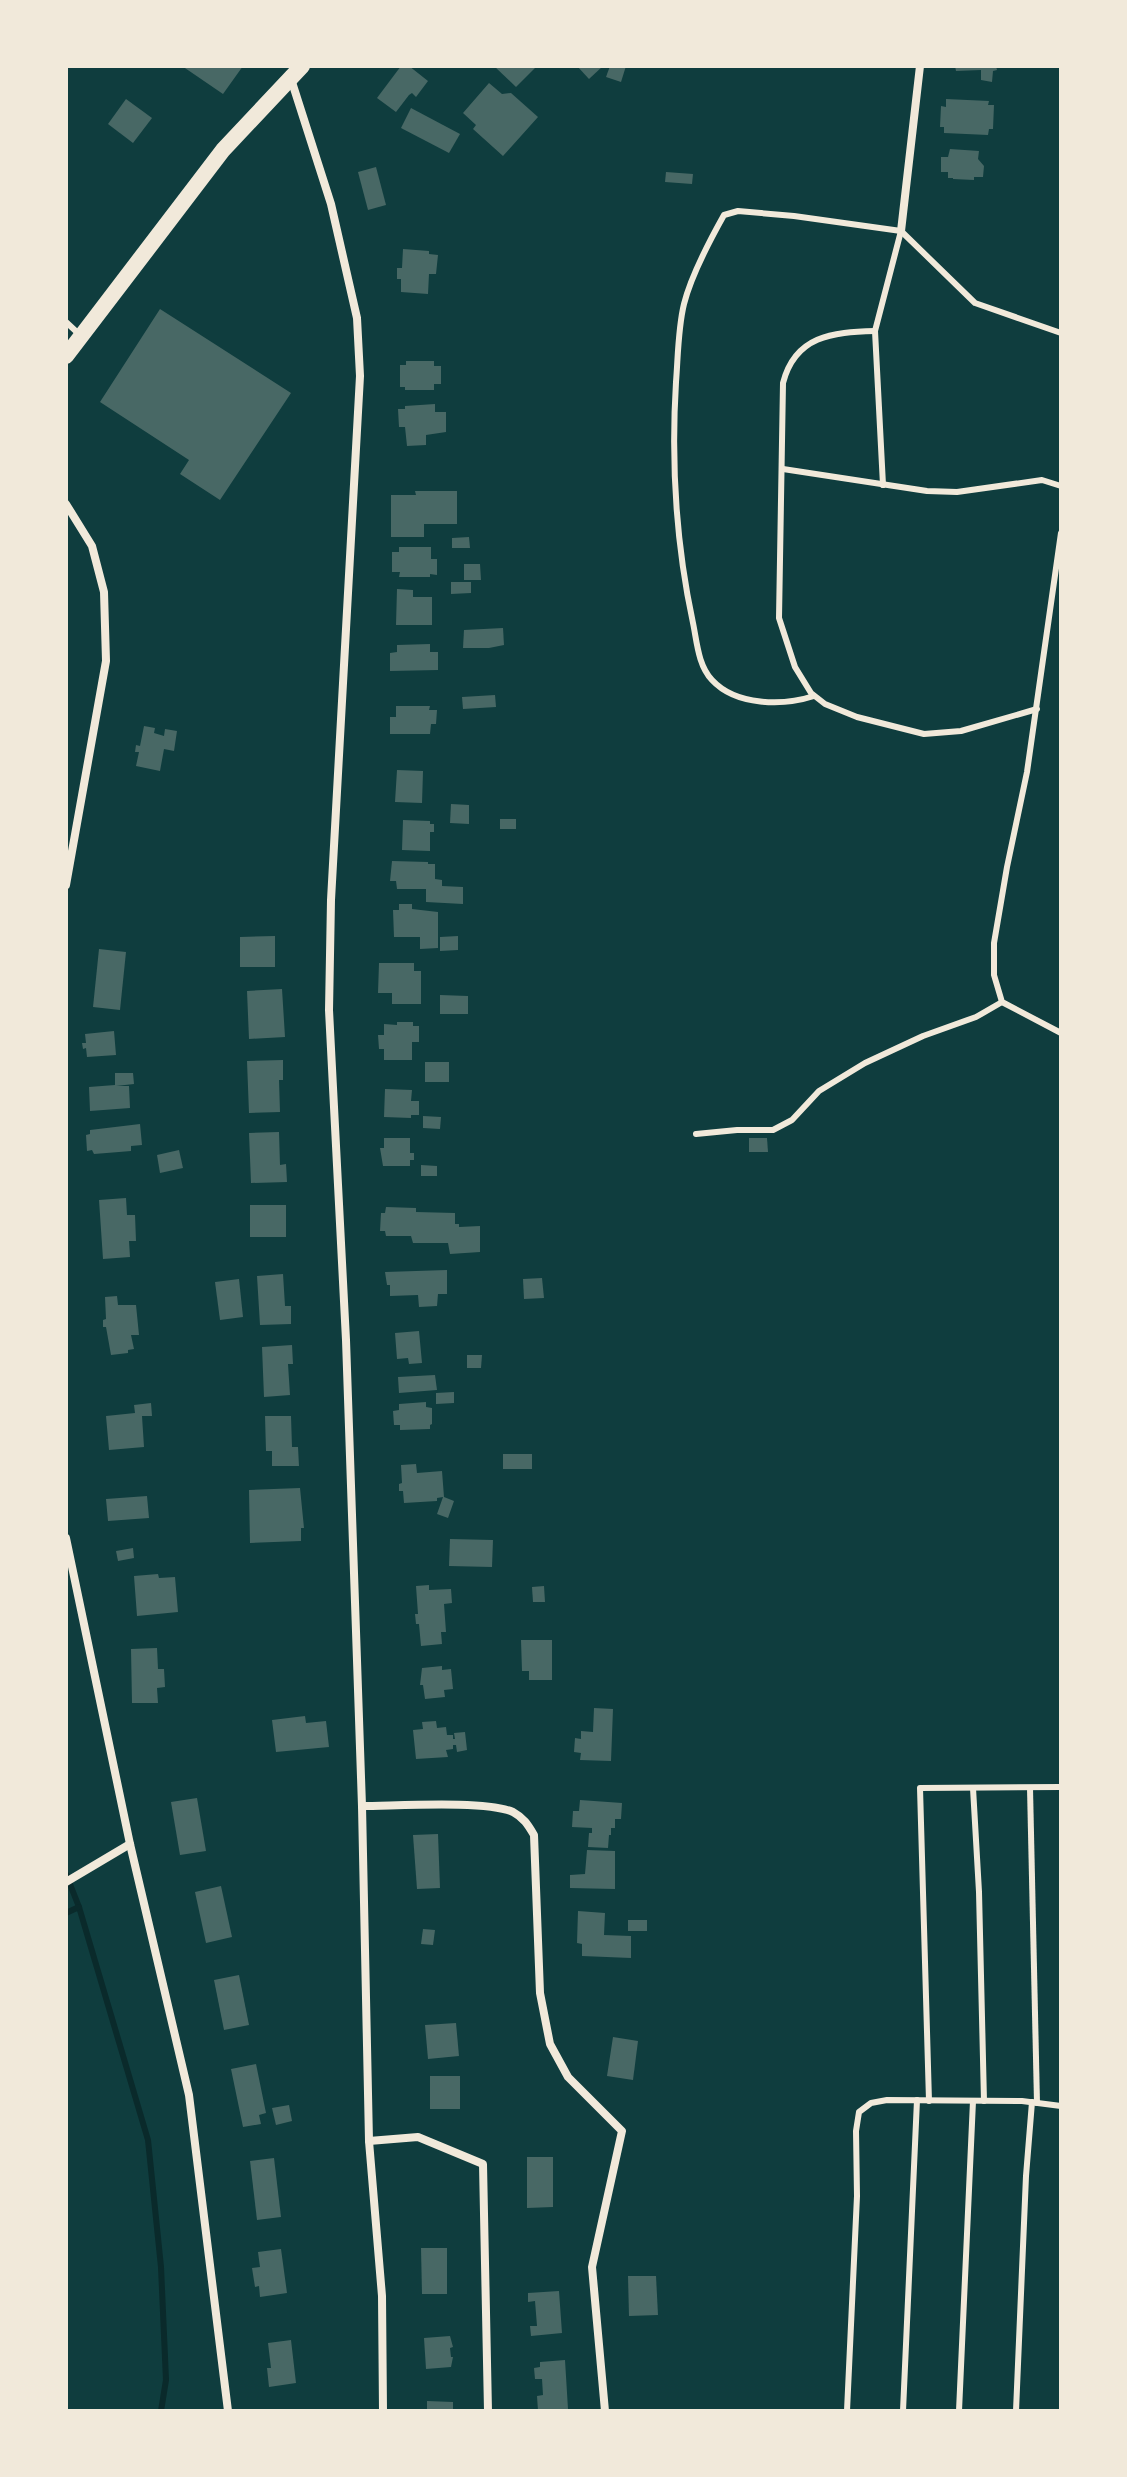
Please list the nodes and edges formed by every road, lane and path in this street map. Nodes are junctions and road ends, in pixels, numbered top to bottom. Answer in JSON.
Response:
{"nodes":[{"id":1,"x":920,"y":66,"type":"edge"},
{"id":2,"x":296,"y":72,"type":"edge"},
{"id":3,"x":901,"y":231,"type":"junction"},
{"id":4,"x":66,"y":322,"type":"edge"},
{"id":5,"x":875,"y":331,"type":"junction"},
{"id":6,"x":1061,"y":333,"type":"edge"},
{"id":7,"x":80,"y":335,"type":"junction"},
{"id":8,"x":66,"y":356,"type":"edge"},
{"id":9,"x":783,"y":469,"type":"junction"},
{"id":10,"x":883,"y":485,"type":"junction"},
{"id":11,"x":1061,"y":486,"type":"edge"},
{"id":12,"x":66,"y":504,"type":"edge"},
{"id":13,"x":1061,"y":533,"type":"edge"},
{"id":14,"x":814,"y":696,"type":"junction"},
{"id":15,"x":1037,"y":709,"type":"junction"},
{"id":16,"x":66,"y":885,"type":"edge"},
{"id":17,"x":1002,"y":1002,"type":"junction"},
{"id":18,"x":1061,"y":1033,"type":"edge"},
{"id":19,"x":696,"y":1134,"type":"dead end"},
{"id":20,"x":66,"y":1538,"type":"edge"},
{"id":21,"x":1061,"y":1787,"type":"edge"},
{"id":22,"x":973,"y":1788,"type":"junction"},
{"id":23,"x":1030,"y":1788,"type":"junction"},
{"id":24,"x":362,"y":1806,"type":"junction"},
{"id":25,"x":130,"y":1844,"type":"junction"},
{"id":26,"x":66,"y":1882,"type":"edge"},
{"id":27,"x":917,"y":2100,"type":"junction"},
{"id":28,"x":929,"y":2101,"type":"junction"},
{"id":29,"x":973,"y":2101,"type":"junction"},
{"id":30,"x":984,"y":2101,"type":"junction"},
{"id":31,"x":1034,"y":2103,"type":"junction"},
{"id":32,"x":1061,"y":2106,"type":"edge"},
{"id":33,"x":369,"y":2141,"type":"junction"},
{"id":34,"x":228,"y":2411,"type":"edge"},
{"id":35,"x":383,"y":2411,"type":"edge"},
{"id":36,"x":488,"y":2411,"type":"edge"},
{"id":37,"x":605,"y":2411,"type":"edge"},
{"id":38,"x":847,"y":2411,"type":"edge"},
{"id":39,"x":903,"y":2411,"type":"edge"},
{"id":40,"x":959,"y":2411,"type":"edge"},
{"id":41,"x":1016,"y":2411,"type":"edge"}],
"edges":[{"from":1,"to":3,"type":"street"},
{"from":2,"to":7,"type":"main road"},
{"from":2,"to":24,"type":"street"},
{"from":3,"to":5,"type":"lane"},
{"from":3,"to":6,"type":"lane"},
{"from":3,"to":14,"type":"lane"},
{"from":4,"to":7,"type":"lane"},
{"from":5,"to":9,"type":"lane"},
{"from":5,"to":10,"type":"lane"},
{"from":7,"to":8,"type":"main road"},
{"from":9,"to":10,"type":"lane"},
{"from":9,"to":14,"type":"lane"},
{"from":10,"to":11,"type":"lane"},
{"from":12,"to":16,"type":"street"},
{"from":13,"to":15,"type":"lane"},
{"from":14,"to":15,"type":"lane"},
{"from":15,"to":17,"type":"lane"},
{"from":17,"to":18,"type":"lane"},
{"from":17,"to":19,"type":"lane"},
{"from":20,"to":25,"type":"street"},
{"from":21,"to":23,"type":"lane"},
{"from":22,"to":23,"type":"lane"},
{"from":22,"to":28,"type":"lane"},
{"from":22,"to":30,"type":"lane"},
{"from":23,"to":31,"type":"lane"},
{"from":24,"to":33,"type":"street"},
{"from":24,"to":37,"type":"street"},
{"from":25,"to":26,"type":"street"},
{"from":25,"to":34,"type":"street"},
{"from":27,"to":28,"type":"lane"},
{"from":27,"to":38,"type":"lane"},
{"from":27,"to":39,"type":"lane"},
{"from":28,"to":29,"type":"lane"},
{"from":29,"to":30,"type":"lane"},
{"from":29,"to":40,"type":"lane"},
{"from":30,"to":31,"type":"lane"},
{"from":31,"to":32,"type":"lane"},
{"from":31,"to":41,"type":"lane"},
{"from":33,"to":35,"type":"street"},
{"from":33,"to":36,"type":"street"}]}
